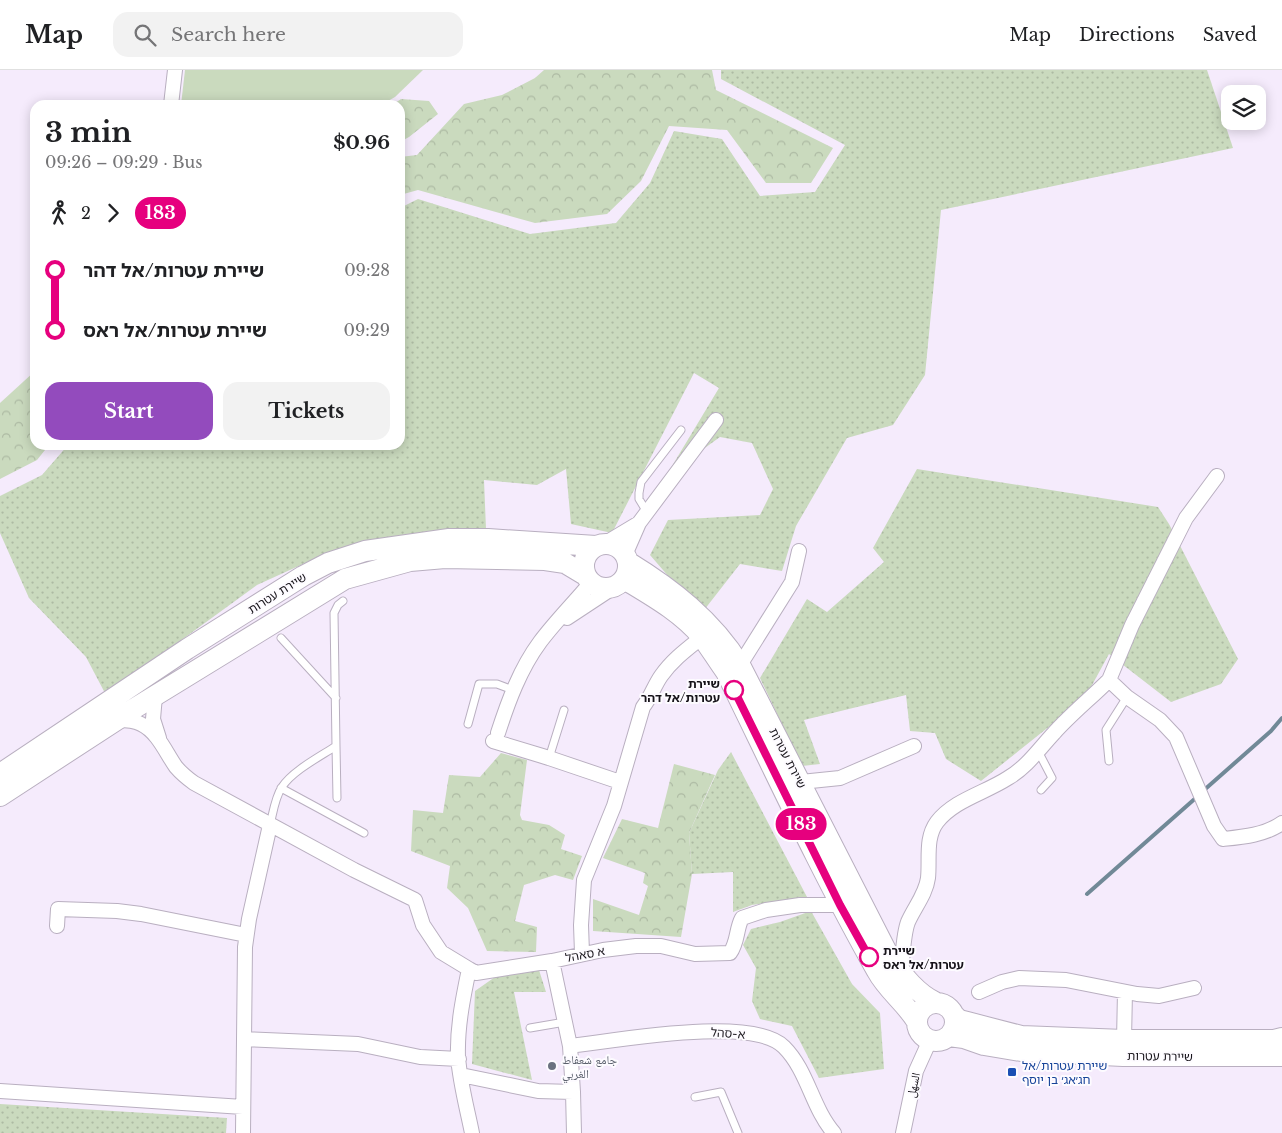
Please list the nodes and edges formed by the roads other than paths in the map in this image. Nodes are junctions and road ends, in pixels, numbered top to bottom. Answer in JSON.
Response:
{"nodes":[{"id":1,"x":175,"y":70,"type":"edge"},
{"id":2,"x":172,"y":100,"type":"edge"},
{"id":3,"x":716,"y":420,"type":"dead end"},
{"id":4,"x":681,"y":430,"type":"dead end"},
{"id":5,"x":1218,"y":476,"type":"dead end"},
{"id":6,"x":648,"y":512,"type":"junction"},
{"id":7,"x":639,"y":523,"type":"junction"},
{"id":8,"x":600,"y":545,"type":"junction"},
{"id":9,"x":799,"y":551,"type":"dead end"},
{"id":10,"x":623,"y":571,"type":"junction"},
{"id":11,"x":587,"y":577,"type":"junction"},
{"id":12,"x":344,"y":601,"type":"dead end"},
{"id":13,"x":552,"y":628,"type":"junction"},
{"id":14,"x":702,"y":637,"type":"junction"},
{"id":15,"x":281,"y":638,"type":"dead end"},
{"id":16,"x":740,"y":665,"type":"junction"},
{"id":17,"x":1109,"y":680,"type":"junction"},
{"id":18,"x":513,"y":690,"type":"junction"},
{"id":19,"x":155,"y":696,"type":"junction"},
{"id":20,"x":1127,"y":697,"type":"junction"},
{"id":21,"x":336,"y":698,"type":"junction"},
{"id":22,"x":564,"y":710,"type":"dead end"},
{"id":23,"x":118,"y":720,"type":"junction"},
{"id":24,"x":468,"y":724,"type":"dead end"},
{"id":25,"x":162,"y":745,"type":"junction"},
{"id":26,"x":336,"y":746,"type":"junction"},
{"id":27,"x":914,"y":746,"type":"dead end"},
{"id":28,"x":1038,"y":751,"type":"junction"},
{"id":29,"x":549,"y":758,"type":"junction"},
{"id":30,"x":1109,"y":761,"type":"dead end"},
{"id":31,"x":0,"y":774,"type":"edge"},
{"id":32,"x":620,"y":782,"type":"junction"},
{"id":33,"x":801,"y":782,"type":"junction"},
{"id":34,"x":281,"y":788,"type":"junction"},
{"id":35,"x":1041,"y":790,"type":"dead end"},
{"id":36,"x":0,"y":796,"type":"edge"},
{"id":37,"x":337,"y":798,"type":"dead end"},
{"id":38,"x":1282,"y":823,"type":"edge"},
{"id":39,"x":270,"y":825,"type":"junction"},
{"id":40,"x":364,"y":833,"type":"dead end"},
{"id":41,"x":840,"y":905,"type":"junction"},
{"id":42,"x":57,"y":926,"type":"dead end"},
{"id":43,"x":246,"y":936,"type":"junction"},
{"id":44,"x":582,"y":954,"type":"junction"},
{"id":45,"x":552,"y":961,"type":"junction"},
{"id":46,"x":469,"y":969,"type":"junction"},
{"id":47,"x":901,"y":971,"type":"junction"},
{"id":48,"x":1194,"y":988,"type":"dead end"},
{"id":49,"x":979,"y":992,"type":"dead end"},
{"id":50,"x":1125,"y":992,"type":"junction"},
{"id":51,"x":935,"y":1002,"type":"junction"},
{"id":52,"x":954,"y":1015,"type":"junction"},
{"id":53,"x":565,"y":1022,"type":"junction"},
{"id":54,"x":917,"y":1022,"type":"junction"},
{"id":55,"x":530,"y":1028,"type":"dead end"},
{"id":56,"x":940,"y":1038,"type":"junction"},
{"id":57,"x":1282,"y":1038,"type":"edge"},
{"id":58,"x":244,"y":1039,"type":"junction"},
{"id":59,"x":1124,"y":1040,"type":"junction"},
{"id":60,"x":570,"y":1046,"type":"junction"},
{"id":61,"x":1282,"y":1056,"type":"edge"},
{"id":62,"x":459,"y":1059,"type":"junction"},
{"id":63,"x":461,"y":1075,"type":"junction"},
{"id":64,"x":0,"y":1091,"type":"edge"},
{"id":65,"x":573,"y":1092,"type":"junction"},
{"id":66,"x":695,"y":1097,"type":"dead end"},
{"id":67,"x":243,"y":1107,"type":"junction"},
{"id":68,"x":243,"y":1133,"type":"edge"},
{"id":69,"x":472,"y":1133,"type":"edge"},
{"id":70,"x":574,"y":1133,"type":"edge"},
{"id":71,"x":738,"y":1133,"type":"edge"},
{"id":72,"x":834,"y":1133,"type":"edge"},
{"id":73,"x":903,"y":1133,"type":"edge"}],
"edges":[{"from":1,"to":2,"type":"street"},
{"from":3,"to":6,"type":"street"},
{"from":4,"to":6,"type":"lane"},
{"from":5,"to":17,"type":"street"},
{"from":6,"to":7,"type":"street"},
{"from":7,"to":8,"type":"street"},
{"from":7,"to":10,"type":"street"},
{"from":8,"to":10,"type":"main road"},
{"from":8,"to":11,"type":"main road"},
{"from":8,"to":31,"type":"main road","name":"שיירת עטרות"},
{"from":9,"to":16,"type":"street"},
{"from":10,"to":11,"type":"main road"},
{"from":10,"to":13,"type":"street"},
{"from":10,"to":14,"type":"main road","name":"שיירת עטרות"},
{"from":10,"to":16,"type":"main road","name":"שיירת עטרות"},
{"from":11,"to":13,"type":"street"},
{"from":11,"to":19,"type":"main road","name":"שיירת עטרות"},
{"from":12,"to":21,"type":"lane"},
{"from":13,"to":18,"type":"street"},
{"from":14,"to":32,"type":"street"},
{"from":14,"to":41,"type":"main road","name":"שיירת עטרות"},
{"from":15,"to":21,"type":"lane"},
{"from":16,"to":33,"type":"main road","name":"שיירת עטרות"},
{"from":17,"to":20,"type":"street"},
{"from":17,"to":28,"type":"street"},
{"from":18,"to":24,"type":"lane"},
{"from":18,"to":29,"type":"street"},
{"from":19,"to":23,"type":"main road","name":"שיירת עטרות"},
{"from":19,"to":25,"type":"street"},
{"from":20,"to":30,"type":"lane"},
{"from":20,"to":38,"type":"street"},
{"from":21,"to":26,"type":"lane"},
{"from":22,"to":29,"type":"lane"},
{"from":23,"to":25,"type":"street"},
{"from":23,"to":36,"type":"main road","name":"שיירת עטרות"},
{"from":25,"to":39,"type":"street"},
{"from":26,"to":34,"type":"lane"},
{"from":26,"to":37,"type":"lane"},
{"from":27,"to":33,"type":"street"},
{"from":28,"to":35,"type":"lane"},
{"from":28,"to":47,"type":"street"},
{"from":29,"to":32,"type":"street"},
{"from":32,"to":44,"type":"street"},
{"from":33,"to":47,"type":"main road","name":"שיירת עטרות"},
{"from":34,"to":39,"type":"lane"},
{"from":34,"to":40,"type":"lane"},
{"from":39,"to":43,"type":"street"},
{"from":39,"to":46,"type":"street"},
{"from":41,"to":44,"type":"street","name":"א סאהל"},
{"from":41,"to":54,"type":"main road","name":"שיירת עטרות"},
{"from":42,"to":43,"type":"street"},
{"from":43,"to":58,"type":"street"},
{"from":44,"to":45,"type":"street","name":"א סאהל"},
{"from":45,"to":46,"type":"street","name":"א סאהל"},
{"from":45,"to":53,"type":"street"},
{"from":46,"to":62,"type":"street"},
{"from":47,"to":51,"type":"main road","name":"שיירת עטרות"},
{"from":48,"to":50,"type":"street"},
{"from":49,"to":50,"type":"street"},
{"from":50,"to":59,"type":"street"},
{"from":51,"to":52,"type":"main road"},
{"from":51,"to":54,"type":"main road"},
{"from":52,"to":56,"type":"main road"},
{"from":52,"to":59,"type":"main road","name":"שיירת עטרות"},
{"from":53,"to":55,"type":"lane"},
{"from":53,"to":60,"type":"street"},
{"from":54,"to":56,"type":"main road"},
{"from":56,"to":61,"type":"main road","name":"שיירת עטרות"},
{"from":56,"to":73,"type":"street","name":"السهل"},
{"from":57,"to":59,"type":"main road","name":"שיירת עטרות"},
{"from":58,"to":62,"type":"street"},
{"from":58,"to":67,"type":"street"},
{"from":60,"to":65,"type":"street"},
{"from":60,"to":72,"type":"street","name":"א-סהל"},
{"from":62,"to":63,"type":"street"},
{"from":63,"to":65,"type":"street"},
{"from":63,"to":69,"type":"street"},
{"from":64,"to":67,"type":"street"},
{"from":65,"to":70,"type":"street"},
{"from":66,"to":71,"type":"lane"},
{"from":67,"to":68,"type":"street"}]}
